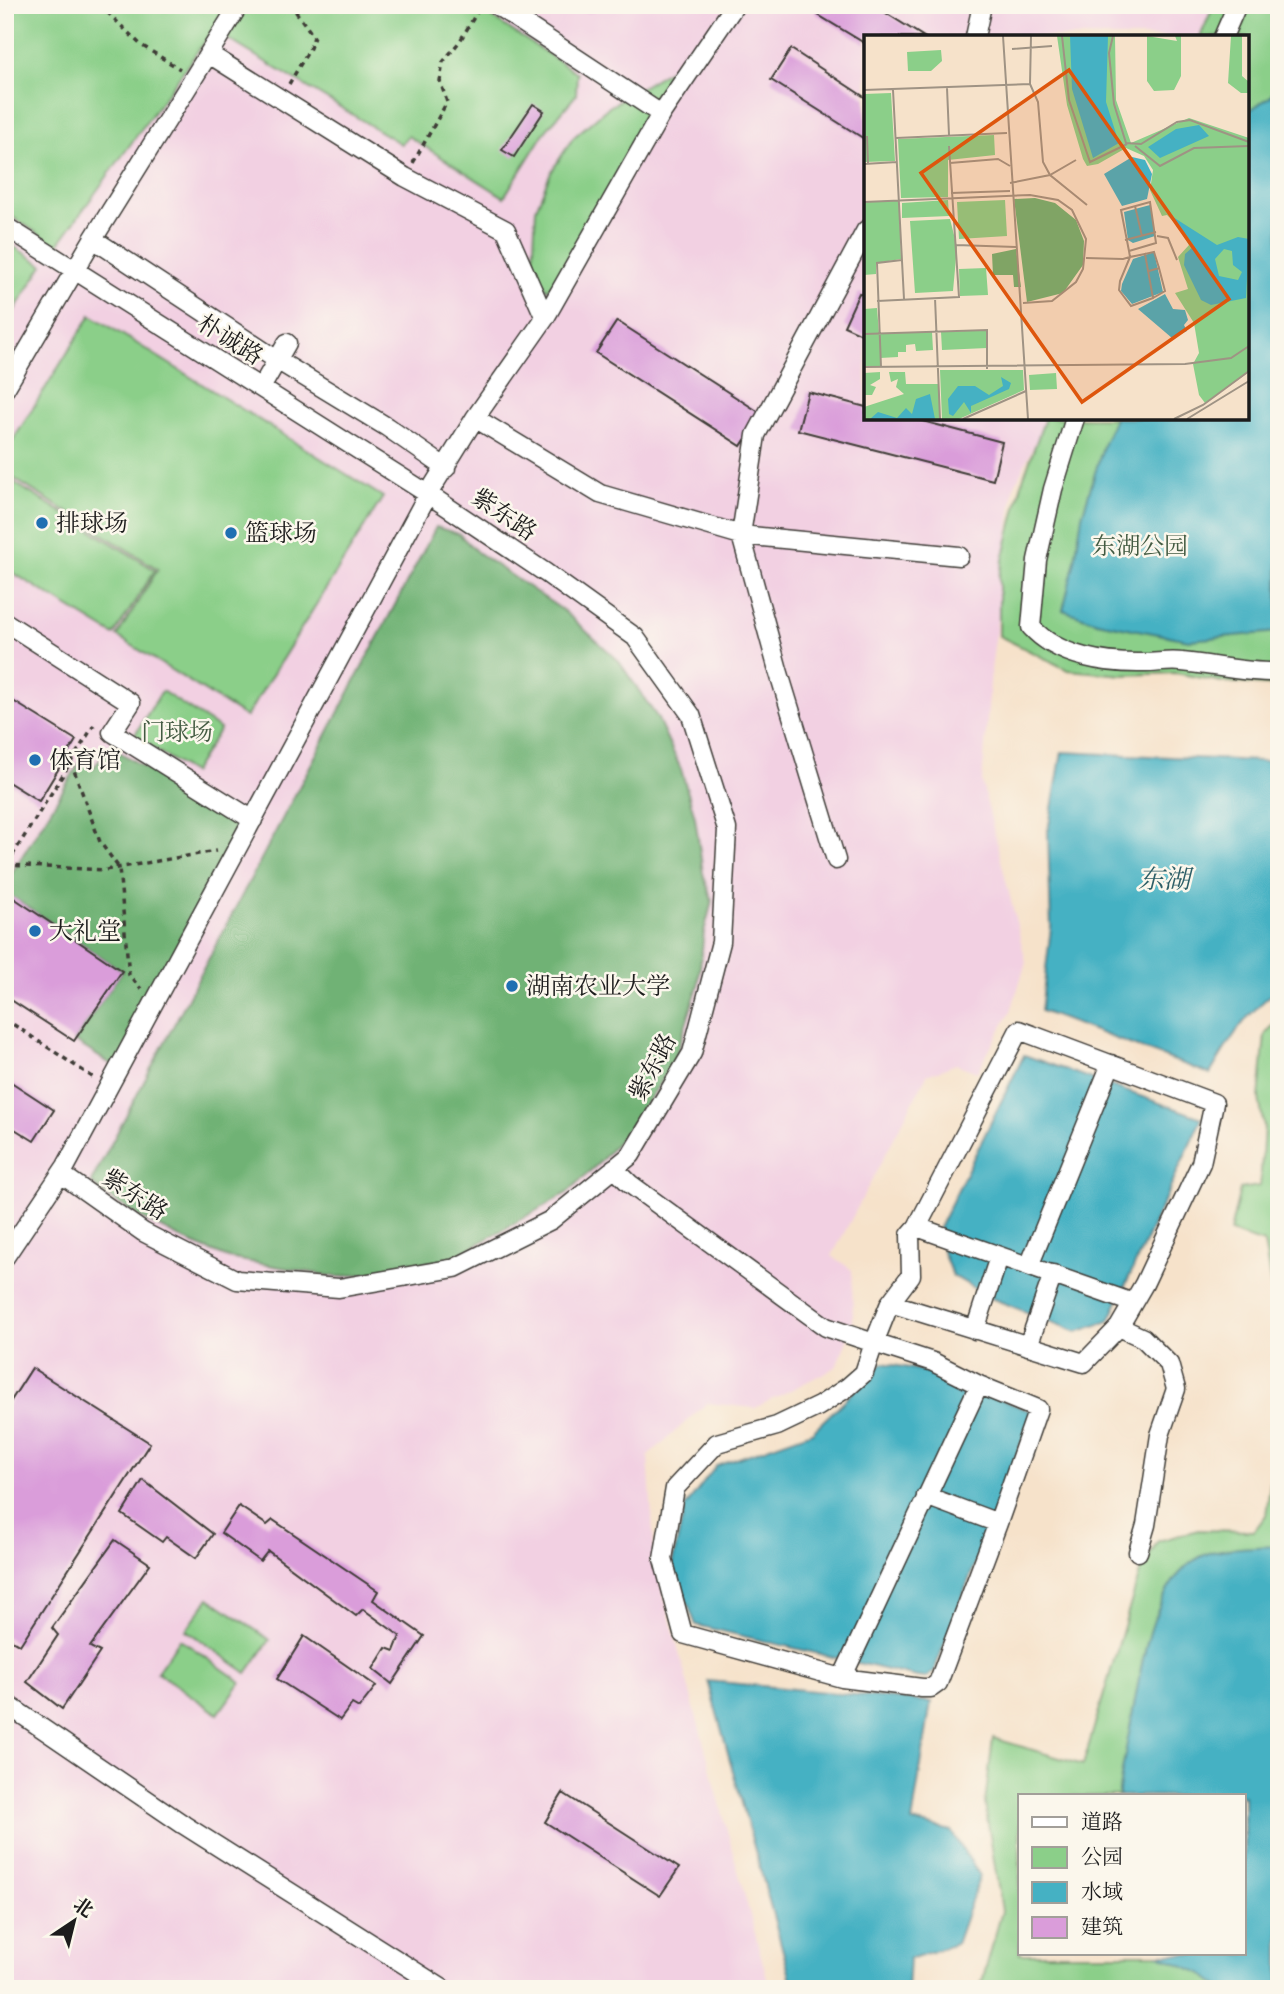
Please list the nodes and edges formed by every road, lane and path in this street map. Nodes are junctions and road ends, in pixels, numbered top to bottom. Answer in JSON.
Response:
{"nodes":[{"id":1,"x":100,"y":5,"type":"edge"},
{"id":2,"x":239,"y":5,"type":"edge"},
{"id":3,"x":291,"y":5,"type":"edge"},
{"id":4,"x":481,"y":5,"type":"edge"},
{"id":5,"x":496,"y":5,"type":"edge"},
{"id":6,"x":735,"y":5,"type":"edge"},
{"id":7,"x":982,"y":5,"type":"edge"},
{"id":8,"x":1237,"y":5,"type":"edge"},
{"id":9,"x":975,"y":35,"type":"edge"},
{"id":10,"x":1224,"y":35,"type":"edge"},
{"id":11,"x":209,"y":54,"type":"junction"},
{"id":12,"x":192,"y":77,"type":"junction"},
{"id":13,"x":279,"y":98,"type":"junction"},
{"id":14,"x":661,"y":114,"type":"junction"},
{"id":15,"x":405,"y":177,"type":"junction"},
{"id":16,"x":5,"y":226,"type":"edge"},
{"id":17,"x":864,"y":234,"type":"edge"},
{"id":18,"x":93,"y":239,"type":"junction"},
{"id":19,"x":75,"y":271,"type":"junction"},
{"id":20,"x":545,"y":318,"type":"junction"},
{"id":21,"x":287,"y":343,"type":"dead end"},
{"id":22,"x":277,"y":360,"type":"junction"},
{"id":23,"x":261,"y":388,"type":"junction"},
{"id":24,"x":5,"y":389,"type":"edge"},
{"id":25,"x":475,"y":418,"type":"junction"},
{"id":26,"x":1074,"y":420,"type":"edge"},
{"id":27,"x":446,"y":468,"type":"junction"},
{"id":28,"x":428,"y":494,"type":"junction"},
{"id":29,"x":741,"y":535,"type":"junction"},
{"id":30,"x":959,"y":556,"type":"dead end"},
{"id":31,"x":5,"y":622,"type":"edge"},
{"id":32,"x":1279,"y":672,"type":"edge"},
{"id":33,"x":114,"y":694,"type":"junction"},
{"id":34,"x":71,"y":762,"type":"junction"},
{"id":35,"x":253,"y":820,"type":"junction"},
{"id":36,"x":234,"y":854,"type":"junction"},
{"id":37,"x":836,"y":860,"type":"dead end"},
{"id":38,"x":6,"y":866,"type":"edge"},
{"id":39,"x":118,"y":868,"type":"junction"},
{"id":40,"x":152,"y":1004,"type":"junction"},
{"id":41,"x":5,"y":1019,"type":"edge"},
{"id":42,"x":1109,"y":1071,"type":"junction"},
{"id":43,"x":107,"y":1086,"type":"junction"},
{"id":44,"x":614,"y":1168,"type":"junction"},
{"id":45,"x":61,"y":1174,"type":"junction"},
{"id":46,"x":922,"y":1229,"type":"junction"},
{"id":47,"x":5,"y":1257,"type":"edge"},
{"id":48,"x":999,"y":1257,"type":"junction"},
{"id":49,"x":1028,"y":1266,"type":"junction"},
{"id":50,"x":1053,"y":1274,"type":"junction"},
{"id":51,"x":1129,"y":1301,"type":"junction"},
{"id":52,"x":890,"y":1303,"type":"junction"},
{"id":53,"x":1119,"y":1327,"type":"junction"},
{"id":54,"x":975,"y":1330,"type":"junction"},
{"id":55,"x":874,"y":1343,"type":"junction"},
{"id":56,"x":1028,"y":1346,"type":"junction"},
{"id":57,"x":979,"y":1386,"type":"junction"},
{"id":58,"x":926,"y":1496,"type":"junction"},
{"id":59,"x":997,"y":1523,"type":"junction"},
{"id":60,"x":1138,"y":1552,"type":"dead end"},
{"id":61,"x":844,"y":1672,"type":"junction"},
{"id":62,"x":5,"y":1703,"type":"edge"},
{"id":63,"x":443,"y":1989,"type":"edge"}],
"edges":[{"from":1,"to":12,"type":"path"},
{"from":2,"to":11,"type":"street"},
{"from":3,"to":13,"type":"path"},
{"from":4,"to":15,"type":"path"},
{"from":5,"to":14,"type":"street"},
{"from":6,"to":14,"type":"street"},
{"from":7,"to":9,"type":"street"},
{"from":8,"to":10,"type":"street"},
{"from":11,"to":12,"type":"street"},
{"from":11,"to":13,"type":"street"},
{"from":12,"to":18,"type":"street"},
{"from":13,"to":15,"type":"street"},
{"from":14,"to":20,"type":"street"},
{"from":15,"to":20,"type":"street"},
{"from":16,"to":19,"type":"street","name":"朴诚路"},
{"from":17,"to":29,"type":"street"},
{"from":18,"to":19,"type":"street"},
{"from":18,"to":22,"type":"street"},
{"from":19,"to":23,"type":"street","name":"朴诚路"},
{"from":19,"to":24,"type":"street"},
{"from":20,"to":25,"type":"street"},
{"from":21,"to":22,"type":"street"},
{"from":22,"to":23,"type":"street"},
{"from":22,"to":27,"type":"street"},
{"from":23,"to":28,"type":"street","name":"朴诚路"},
{"from":25,"to":27,"type":"street"},
{"from":25,"to":29,"type":"street"},
{"from":26,"to":32,"type":"street"},
{"from":27,"to":28,"type":"street"},
{"from":28,"to":35,"type":"street"},
{"from":28,"to":44,"type":"street","name":"紫东路"},
{"from":29,"to":30,"type":"street"},
{"from":29,"to":37,"type":"street"},
{"from":31,"to":33,"type":"street"},
{"from":33,"to":34,"type":"path"},
{"from":33,"to":35,"type":"street"},
{"from":34,"to":38,"type":"path"},
{"from":34,"to":39,"type":"path"},
{"from":35,"to":36,"type":"street"},
{"from":36,"to":39,"type":"path"},
{"from":36,"to":40,"type":"street"},
{"from":38,"to":39,"type":"path"},
{"from":39,"to":40,"type":"path"},
{"from":40,"to":43,"type":"street"},
{"from":41,"to":43,"type":"path"},
{"from":42,"to":46,"type":"street"},
{"from":42,"to":49,"type":"street"},
{"from":42,"to":51,"type":"street"},
{"from":43,"to":45,"type":"street"},
{"from":44,"to":45,"type":"street","name":"紫东路"},
{"from":44,"to":55,"type":"street"},
{"from":45,"to":47,"type":"street"},
{"from":46,"to":48,"type":"street"},
{"from":46,"to":52,"type":"street"},
{"from":48,"to":49,"type":"street"},
{"from":48,"to":54,"type":"street"},
{"from":49,"to":50,"type":"street"},
{"from":50,"to":51,"type":"street"},
{"from":50,"to":56,"type":"street"},
{"from":51,"to":53,"type":"street"},
{"from":52,"to":54,"type":"street"},
{"from":52,"to":55,"type":"street"},
{"from":53,"to":56,"type":"street"},
{"from":53,"to":60,"type":"street"},
{"from":54,"to":56,"type":"street"},
{"from":55,"to":57,"type":"street"},
{"from":55,"to":61,"type":"street"},
{"from":57,"to":58,"type":"street"},
{"from":57,"to":59,"type":"street"},
{"from":58,"to":59,"type":"street"},
{"from":58,"to":61,"type":"street"},
{"from":59,"to":61,"type":"street"},
{"from":62,"to":63,"type":"street"}]}
